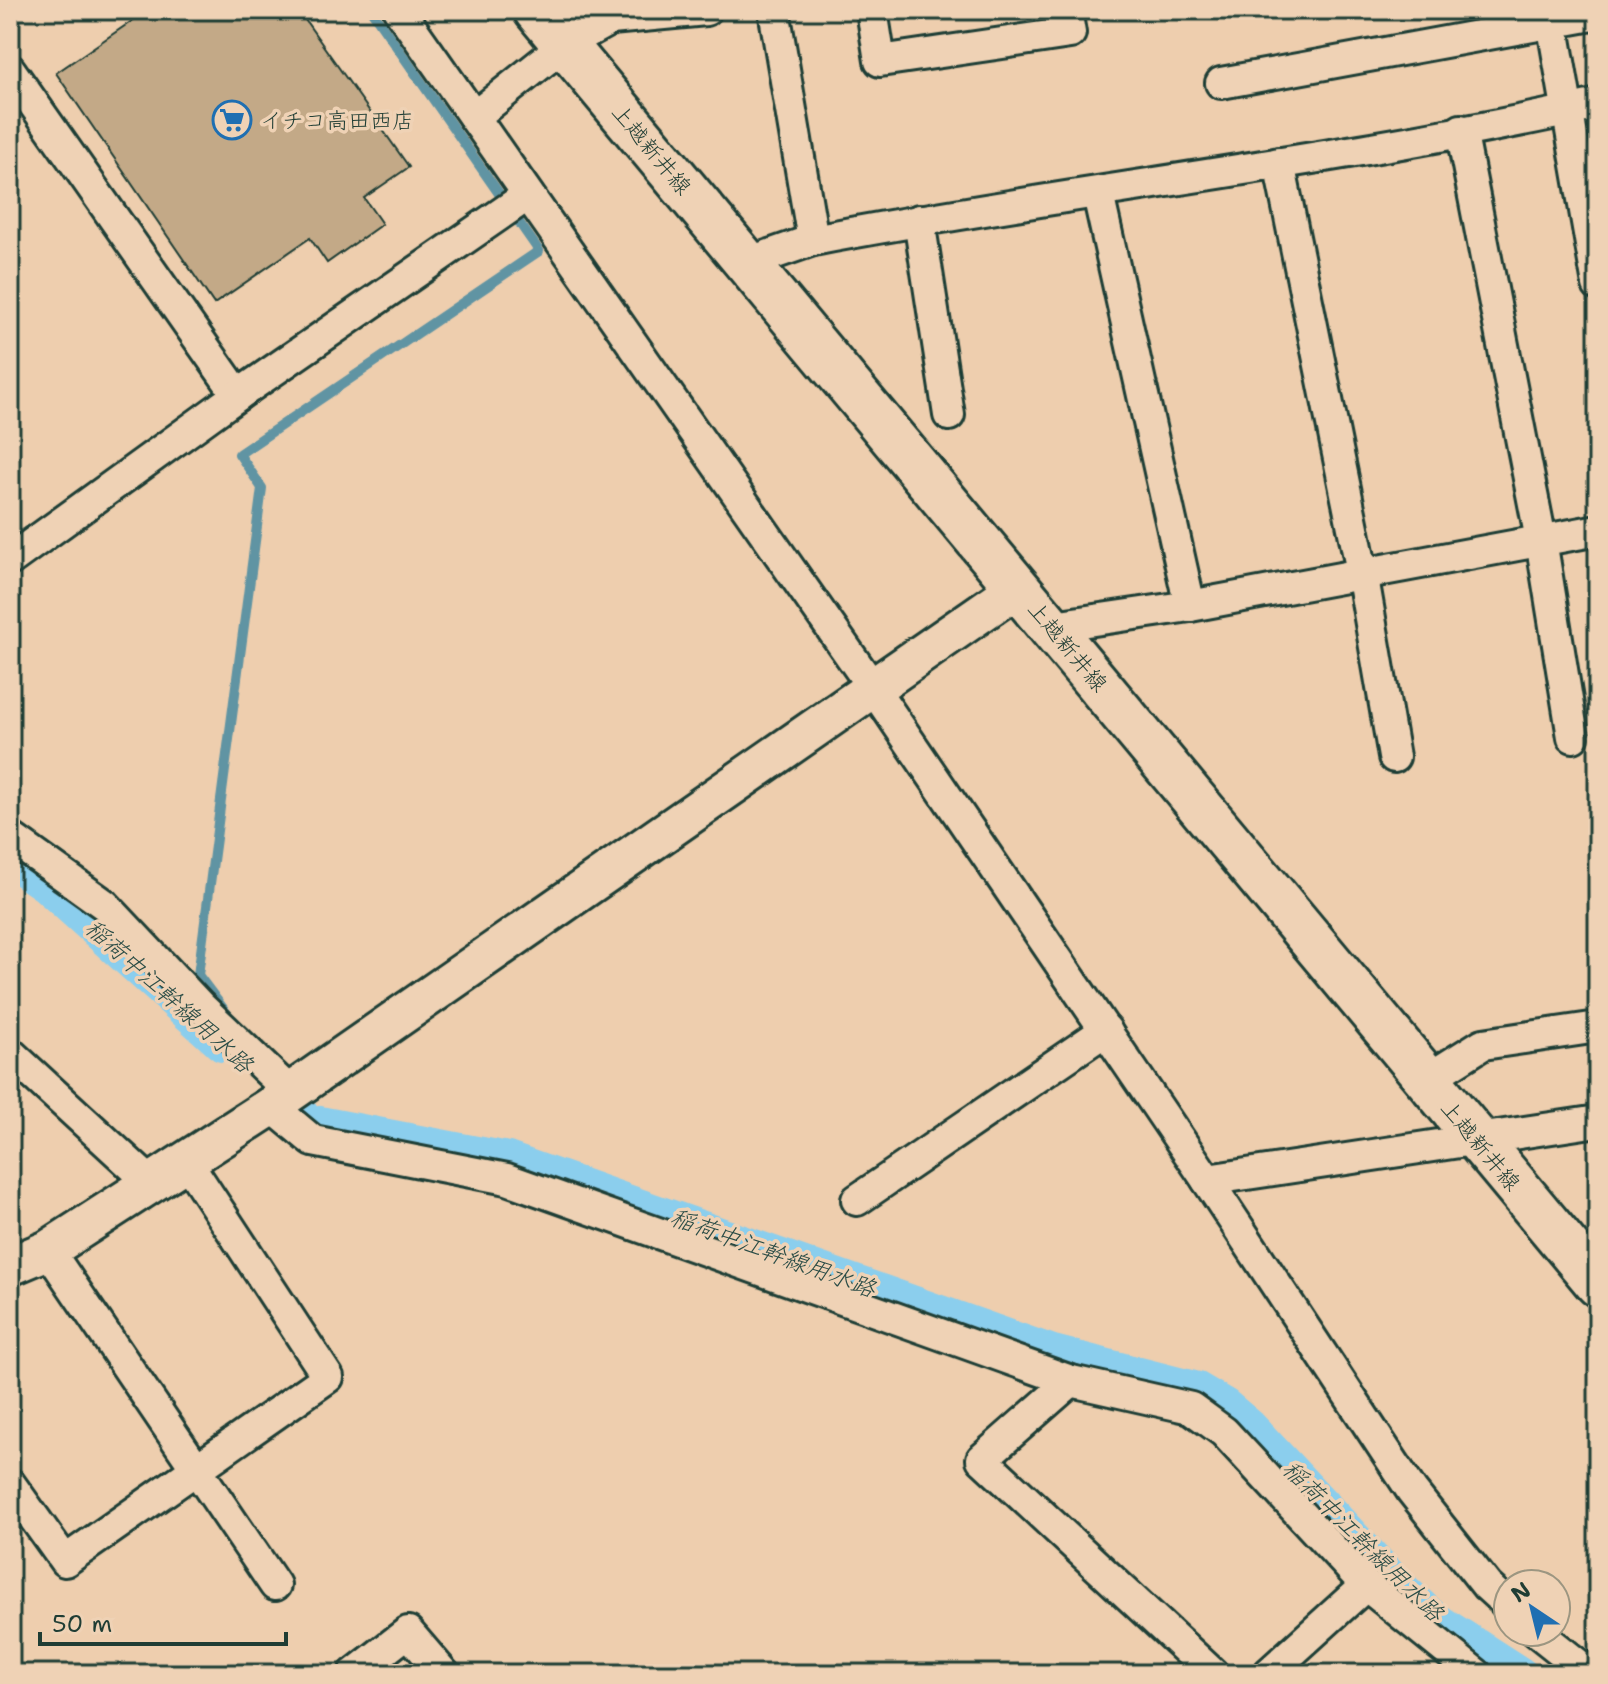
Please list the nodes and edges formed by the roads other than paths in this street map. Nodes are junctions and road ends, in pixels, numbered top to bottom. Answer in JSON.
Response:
{"nodes":[{"id":1,"x":399,"y":10,"type":"edge"},
{"id":2,"x":536,"y":10,"type":"edge"},
{"id":3,"x":706,"y":10,"type":"edge"},
{"id":4,"x":774,"y":10,"type":"edge"},
{"id":5,"x":872,"y":10,"type":"edge"},
{"id":6,"x":1066,"y":10,"type":"edge"},
{"id":7,"x":1598,"y":14,"type":"edge"},
{"id":8,"x":1551,"y":17,"type":"edge"},
{"id":9,"x":564,"y":45,"type":"junction"},
{"id":10,"x":10,"y":70,"type":"edge"},
{"id":11,"x":1221,"y":83,"type":"dead end"},
{"id":12,"x":1598,"y":104,"type":"edge"},
{"id":13,"x":1568,"y":111,"type":"junction"},
{"id":14,"x":474,"y":117,"type":"junction"},
{"id":15,"x":1461,"y":130,"type":"junction"},
{"id":16,"x":1279,"y":163,"type":"junction"},
{"id":17,"x":1098,"y":194,"type":"junction"},
{"id":18,"x":528,"y":195,"type":"junction"},
{"id":19,"x":919,"y":220,"type":"junction"},
{"id":20,"x":813,"y":240,"type":"junction"},
{"id":21,"x":747,"y":263,"type":"junction"},
{"id":22,"x":1598,"y":285,"type":"edge"},
{"id":23,"x":238,"y":395,"type":"junction"},
{"id":24,"x":949,"y":415,"type":"dead end"},
{"id":25,"x":1598,"y":530,"type":"edge"},
{"id":26,"x":1541,"y":540,"type":"junction"},
{"id":27,"x":10,"y":560,"type":"edge"},
{"id":28,"x":1362,"y":572,"type":"junction"},
{"id":29,"x":1018,"y":587,"type":"junction"},
{"id":30,"x":1190,"y":606,"type":"junction"},
{"id":31,"x":1053,"y":626,"type":"junction"},
{"id":32,"x":873,"y":688,"type":"junction"},
{"id":33,"x":1573,"y":737,"type":"dead end"},
{"id":34,"x":1394,"y":757,"type":"dead end"},
{"id":35,"x":10,"y":837,"type":"edge"},
{"id":36,"x":1598,"y":1027,"type":"edge"},
{"id":37,"x":1106,"y":1030,"type":"junction"},
{"id":38,"x":10,"y":1053,"type":"edge"},
{"id":39,"x":1426,"y":1080,"type":"junction"},
{"id":40,"x":281,"y":1099,"type":"junction"},
{"id":41,"x":1598,"y":1121,"type":"edge"},
{"id":42,"x":1474,"y":1138,"type":"junction"},
{"id":43,"x":187,"y":1162,"type":"junction"},
{"id":44,"x":1207,"y":1180,"type":"junction"},
{"id":45,"x":152,"y":1184,"type":"junction"},
{"id":46,"x":857,"y":1200,"type":"dead end"},
{"id":47,"x":48,"y":1250,"type":"junction"},
{"id":48,"x":10,"y":1266,"type":"edge"},
{"id":49,"x":1598,"y":1284,"type":"edge"},
{"id":50,"x":1071,"y":1381,"type":"junction"},
{"id":51,"x":197,"y":1471,"type":"junction"},
{"id":52,"x":10,"y":1484,"type":"edge"},
{"id":53,"x":275,"y":1585,"type":"dead end"},
{"id":54,"x":1366,"y":1585,"type":"junction"},
{"id":55,"x":1492,"y":1588,"type":"edge"},
{"id":56,"x":1557,"y":1648,"type":"edge"},
{"id":57,"x":354,"y":1674,"type":"edge"},
{"id":58,"x":444,"y":1674,"type":"edge"},
{"id":59,"x":1213,"y":1674,"type":"edge"},
{"id":60,"x":1268,"y":1674,"type":"edge"},
{"id":61,"x":1476,"y":1674,"type":"edge"},
{"id":62,"x":1590,"y":1674,"type":"edge"}],
"edges":[{"from":1,"to":14,"type":"street"},
{"from":2,"to":9,"type":"main road","name":"上越新井線"},
{"from":3,"to":9,"type":"street"},
{"from":4,"to":20,"type":"street"},
{"from":5,"to":6,"type":"street"},
{"from":7,"to":8,"type":"street"},
{"from":8,"to":11,"type":"street"},
{"from":8,"to":13,"type":"street"},
{"from":9,"to":14,"type":"street"},
{"from":9,"to":21,"type":"main road","name":"上越新井線"},
{"from":10,"to":23,"type":"street"},
{"from":12,"to":13,"type":"street"},
{"from":13,"to":15,"type":"street"},
{"from":13,"to":22,"type":"street"},
{"from":14,"to":18,"type":"street"},
{"from":15,"to":16,"type":"street"},
{"from":15,"to":26,"type":"street"},
{"from":16,"to":17,"type":"street"},
{"from":16,"to":28,"type":"street"},
{"from":17,"to":19,"type":"street"},
{"from":17,"to":30,"type":"street"},
{"from":18,"to":23,"type":"street"},
{"from":18,"to":32,"type":"street"},
{"from":19,"to":20,"type":"street"},
{"from":19,"to":24,"type":"street"},
{"from":20,"to":21,"type":"street"},
{"from":21,"to":29,"type":"main road","name":"上越新井線"},
{"from":23,"to":27,"type":"street"},
{"from":25,"to":26,"type":"street"},
{"from":26,"to":28,"type":"street"},
{"from":26,"to":33,"type":"street"},
{"from":28,"to":30,"type":"street"},
{"from":28,"to":34,"type":"street"},
{"from":29,"to":31,"type":"main road","name":"上越新井線"},
{"from":29,"to":32,"type":"street"},
{"from":30,"to":31,"type":"street"},
{"from":31,"to":39,"type":"main road","name":"上越新井線"},
{"from":32,"to":37,"type":"street"},
{"from":32,"to":40,"type":"street"},
{"from":35,"to":40,"type":"street"},
{"from":36,"to":39,"type":"street"},
{"from":37,"to":44,"type":"street"},
{"from":37,"to":46,"type":"street"},
{"from":38,"to":45,"type":"street"},
{"from":39,"to":42,"type":"main road","name":"上越新井線"},
{"from":40,"to":43,"type":"street"},
{"from":40,"to":50,"type":"street"},
{"from":41,"to":42,"type":"street"},
{"from":42,"to":44,"type":"street"},
{"from":42,"to":49,"type":"main road","name":"上越新井線"},
{"from":43,"to":45,"type":"street"},
{"from":43,"to":51,"type":"street"},
{"from":44,"to":55,"type":"street"},
{"from":45,"to":47,"type":"street"},
{"from":47,"to":48,"type":"street"},
{"from":47,"to":51,"type":"street"},
{"from":50,"to":54,"type":"street"},
{"from":50,"to":59,"type":"street"},
{"from":51,"to":52,"type":"street"},
{"from":51,"to":53,"type":"street"},
{"from":54,"to":60,"type":"street"},
{"from":54,"to":61,"type":"street"},
{"from":56,"to":62,"type":"street"},
{"from":57,"to":58,"type":"street"}]}
